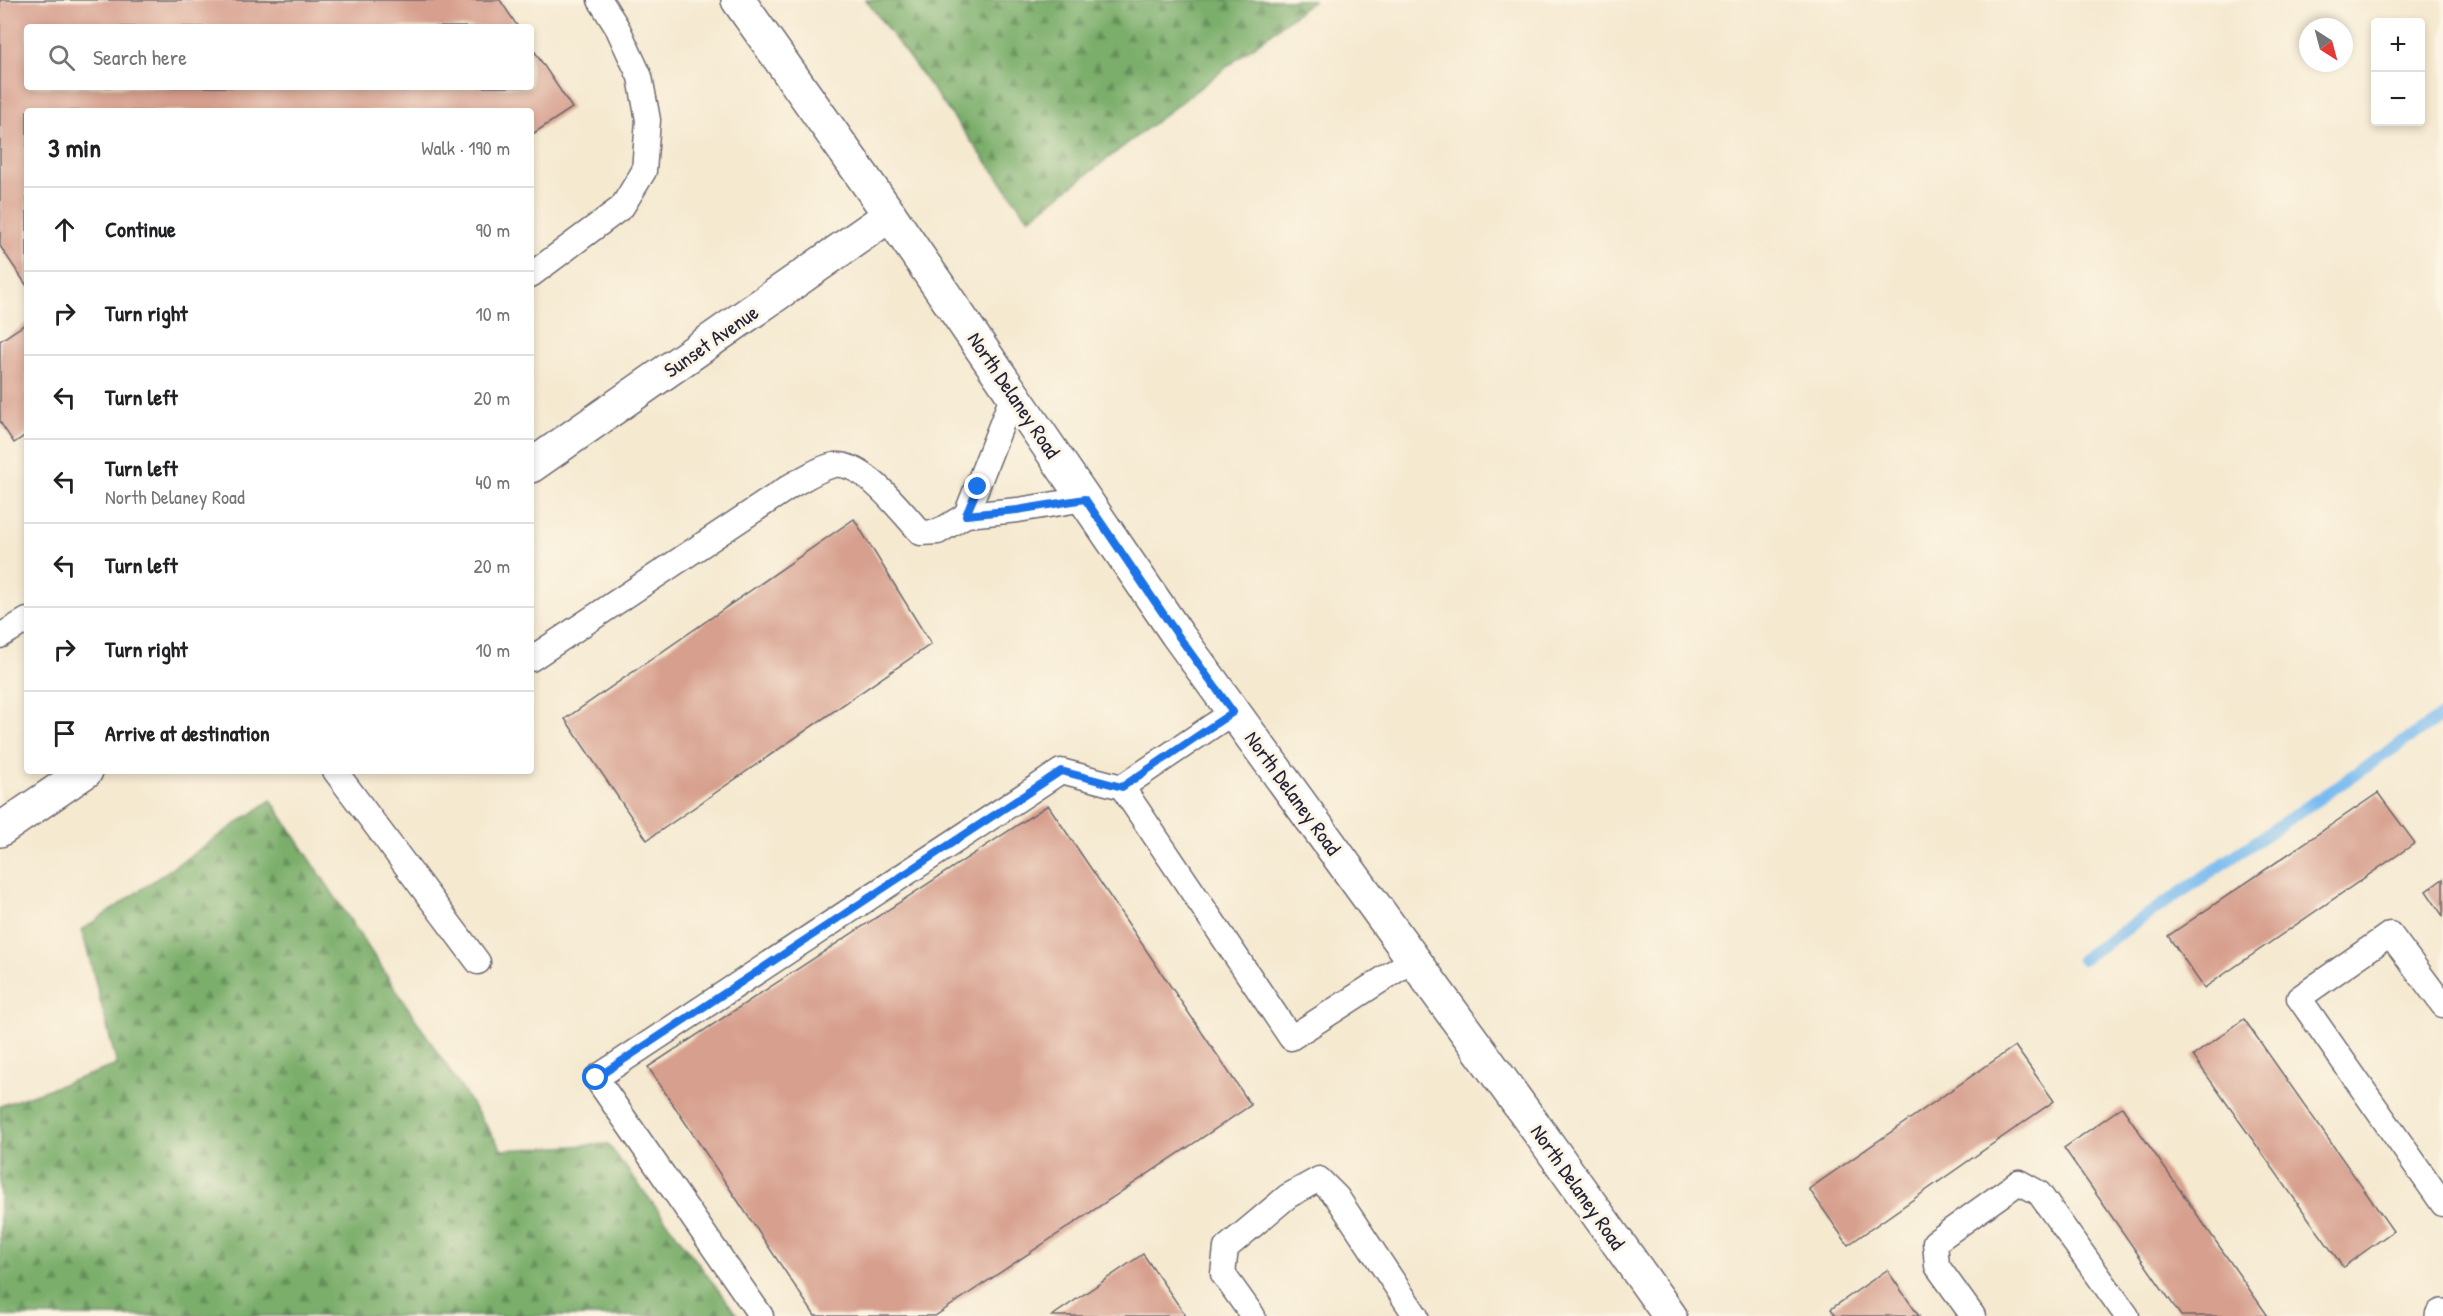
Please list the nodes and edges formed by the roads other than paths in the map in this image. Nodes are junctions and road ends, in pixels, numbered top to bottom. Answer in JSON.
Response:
{"nodes":[{"id":1,"x":600,"y":0,"type":"edge"},
{"id":2,"x":738,"y":0,"type":"edge"},
{"id":3,"x":890,"y":215,"type":"junction"},
{"id":4,"x":534,"y":273,"type":"edge"},
{"id":5,"x":1013,"y":395,"type":"junction"},
{"id":6,"x":534,"y":464,"type":"edge"},
{"id":7,"x":1085,"y":499,"type":"junction"},
{"id":8,"x":966,"y":515,"type":"junction"},
{"id":9,"x":24,"y":622,"type":"edge"},
{"id":10,"x":0,"y":636,"type":"edge"},
{"id":11,"x":534,"y":657,"type":"edge"},
{"id":12,"x":1233,"y":712,"type":"junction"},
{"id":13,"x":82,"y":774,"type":"edge"},
{"id":14,"x":347,"y":775,"type":"edge"},
{"id":15,"x":1122,"y":787,"type":"junction"},
{"id":16,"x":0,"y":830,"type":"edge"},
{"id":17,"x":1414,"y":959,"type":"junction"},
{"id":18,"x":478,"y":962,"type":"dead end"},
{"id":19,"x":2443,"y":1005,"type":"edge"},
{"id":20,"x":2443,"y":1204,"type":"edge"},
{"id":21,"x":761,"y":1316,"type":"edge"},
{"id":22,"x":1253,"y":1316,"type":"edge"},
{"id":23,"x":1416,"y":1316,"type":"edge"},
{"id":24,"x":1670,"y":1316,"type":"edge"},
{"id":25,"x":1973,"y":1316,"type":"edge"},
{"id":26,"x":2127,"y":1316,"type":"edge"}],
"edges":[{"from":1,"to":4,"type":"lane"},
{"from":2,"to":3,"type":"street","name":"North Delaney Road"},
{"from":3,"to":5,"type":"street","name":"North Delaney Road"},
{"from":3,"to":6,"type":"street","name":"Sunset Avenue"},
{"from":5,"to":7,"type":"street","name":"North Delaney Road"},
{"from":5,"to":8,"type":"lane"},
{"from":7,"to":8,"type":"lane"},
{"from":7,"to":12,"type":"street","name":"North Delaney Road"},
{"from":8,"to":11,"type":"lane"},
{"from":9,"to":10,"type":"lane"},
{"from":12,"to":15,"type":"lane"},
{"from":12,"to":17,"type":"street","name":"North Delaney Road"},
{"from":13,"to":16,"type":"street"},
{"from":14,"to":18,"type":"lane"},
{"from":15,"to":17,"type":"lane"},
{"from":15,"to":21,"type":"lane"},
{"from":17,"to":24,"type":"street","name":"North Delaney Road"},
{"from":19,"to":20,"type":"lane"},
{"from":22,"to":23,"type":"lane"},
{"from":25,"to":26,"type":"lane"}]}
